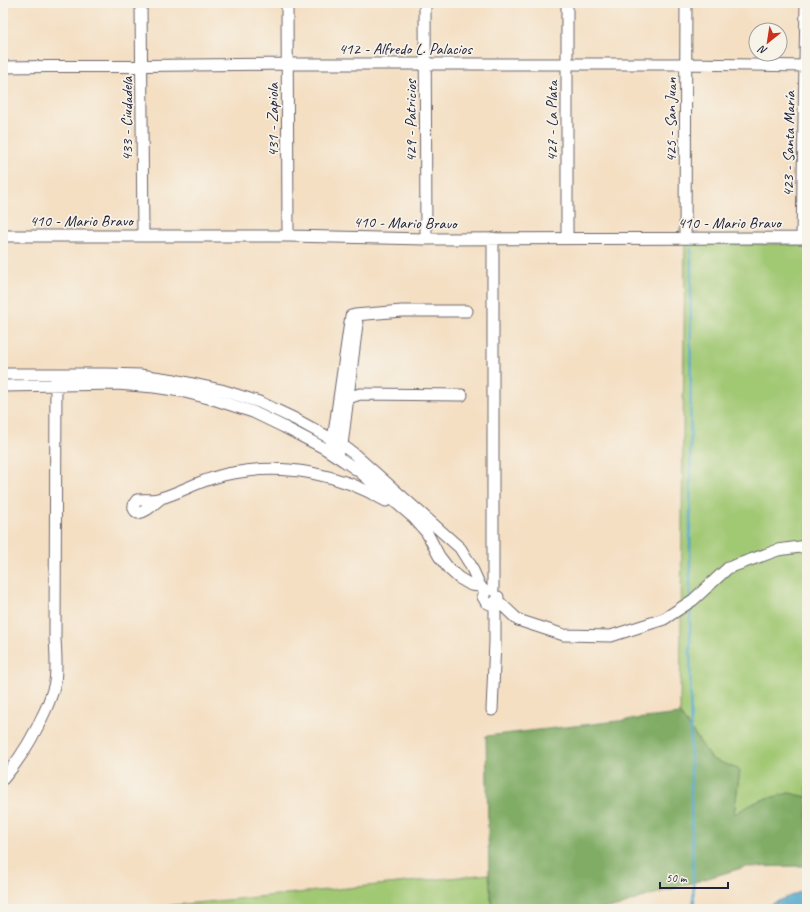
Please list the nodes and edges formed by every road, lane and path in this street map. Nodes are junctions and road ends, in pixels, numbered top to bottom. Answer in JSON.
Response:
{"nodes":[{"id":1,"x":141,"y":3,"type":"edge"},
{"id":2,"x":287,"y":3,"type":"edge"},
{"id":3,"x":425,"y":3,"type":"edge"},
{"id":4,"x":567,"y":3,"type":"edge"},
{"id":5,"x":686,"y":3,"type":"edge"},
{"id":6,"x":806,"y":3,"type":"edge"},
{"id":7,"x":287,"y":64,"type":"junction"},
{"id":8,"x":426,"y":64,"type":"junction"},
{"id":9,"x":567,"y":64,"type":"junction"},
{"id":10,"x":686,"y":64,"type":"junction"},
{"id":11,"x":142,"y":66,"type":"junction"},
{"id":12,"x":806,"y":66,"type":"edge"},
{"id":13,"x":3,"y":67,"type":"edge"},
{"id":14,"x":3,"y":236,"type":"edge"},
{"id":15,"x":143,"y":236,"type":"junction"},
{"id":16,"x":288,"y":236,"type":"junction"},
{"id":17,"x":426,"y":238,"type":"junction"},
{"id":18,"x":493,"y":238,"type":"junction"},
{"id":19,"x":567,"y":238,"type":"junction"},
{"id":20,"x":685,"y":238,"type":"junction"},
{"id":21,"x":805,"y":238,"type":"edge"},
{"id":22,"x":466,"y":311,"type":"dead end"},
{"id":23,"x":3,"y":374,"type":"edge"},
{"id":24,"x":56,"y":380,"type":"junction"},
{"id":25,"x":3,"y":386,"type":"edge"},
{"id":26,"x":462,"y":395,"type":"dead end"},
{"id":27,"x":343,"y":398,"type":"junction"},
{"id":28,"x":337,"y":443,"type":"junction"},
{"id":29,"x":332,"y":453,"type":"junction"},
{"id":30,"x":160,"y":499,"type":"dead end"},
{"id":31,"x":416,"y":514,"type":"junction"},
{"id":32,"x":807,"y":546,"type":"edge"},
{"id":33,"x":490,"y":594,"type":"junction"},
{"id":34,"x":492,"y":710,"type":"dead end"},
{"id":35,"x":3,"y":778,"type":"edge"}],
"edges":[{"from":1,"to":11,"type":"street","name":"433 - Ciudadela"},
{"from":2,"to":7,"type":"street","name":"431 - Zapiola"},
{"from":3,"to":8,"type":"street","name":"429 - Patricios"},
{"from":4,"to":9,"type":"street","name":"427 - La Plata"},
{"from":5,"to":10,"type":"street","name":"425 - San Juan"},
{"from":6,"to":12,"type":"street","name":"423 - Santa María"},
{"from":7,"to":8,"type":"street","name":"412 - Alfredo L. Palacios"},
{"from":7,"to":11,"type":"street","name":"412 - Alfredo L. Palacios"},
{"from":7,"to":16,"type":"street","name":"431 - Zapiola"},
{"from":8,"to":9,"type":"street","name":"412 - Alfredo L. Palacios"},
{"from":8,"to":17,"type":"street","name":"429 - Patricios"},
{"from":9,"to":10,"type":"street","name":"412 - Alfredo L. Palacios"},
{"from":9,"to":19,"type":"street","name":"427 - La Plata"},
{"from":10,"to":12,"type":"street","name":"412 - Alfredo L. Palacios"},
{"from":10,"to":20,"type":"street","name":"425 - San Juan"},
{"from":11,"to":13,"type":"street","name":"412 - Alfredo L. Palacios"},
{"from":11,"to":15,"type":"street","name":"433 - Ciudadela"},
{"from":12,"to":21,"type":"street","name":"423 - Santa María"},
{"from":14,"to":15,"type":"street","name":"410 - Mario Bravo"},
{"from":15,"to":16,"type":"street","name":"410 - Mario Bravo"},
{"from":16,"to":17,"type":"street","name":"410 - Mario Bravo"},
{"from":17,"to":18,"type":"street","name":"410 - Mario Bravo"},
{"from":18,"to":19,"type":"street","name":"410 - Mario Bravo"},
{"from":18,"to":33,"type":"street"},
{"from":19,"to":20,"type":"street","name":"410 - Mario Bravo"},
{"from":20,"to":21,"type":"street","name":"410 - Mario Bravo"},
{"from":22,"to":27,"type":"street"},
{"from":23,"to":24,"type":"street"},
{"from":24,"to":25,"type":"street"},
{"from":24,"to":28,"type":"street"},
{"from":24,"to":29,"type":"street"},
{"from":24,"to":35,"type":"street"},
{"from":26,"to":27,"type":"street"},
{"from":27,"to":28,"type":"street"},
{"from":28,"to":29,"type":"street"},
{"from":28,"to":31,"type":"street"},
{"from":29,"to":31,"type":"street"},
{"from":30,"to":31,"type":"street"},
{"from":31,"to":33,"type":"street"},
{"from":31,"to":33,"type":"street"},
{"from":32,"to":33,"type":"street"},
{"from":33,"to":34,"type":"street"}]}
